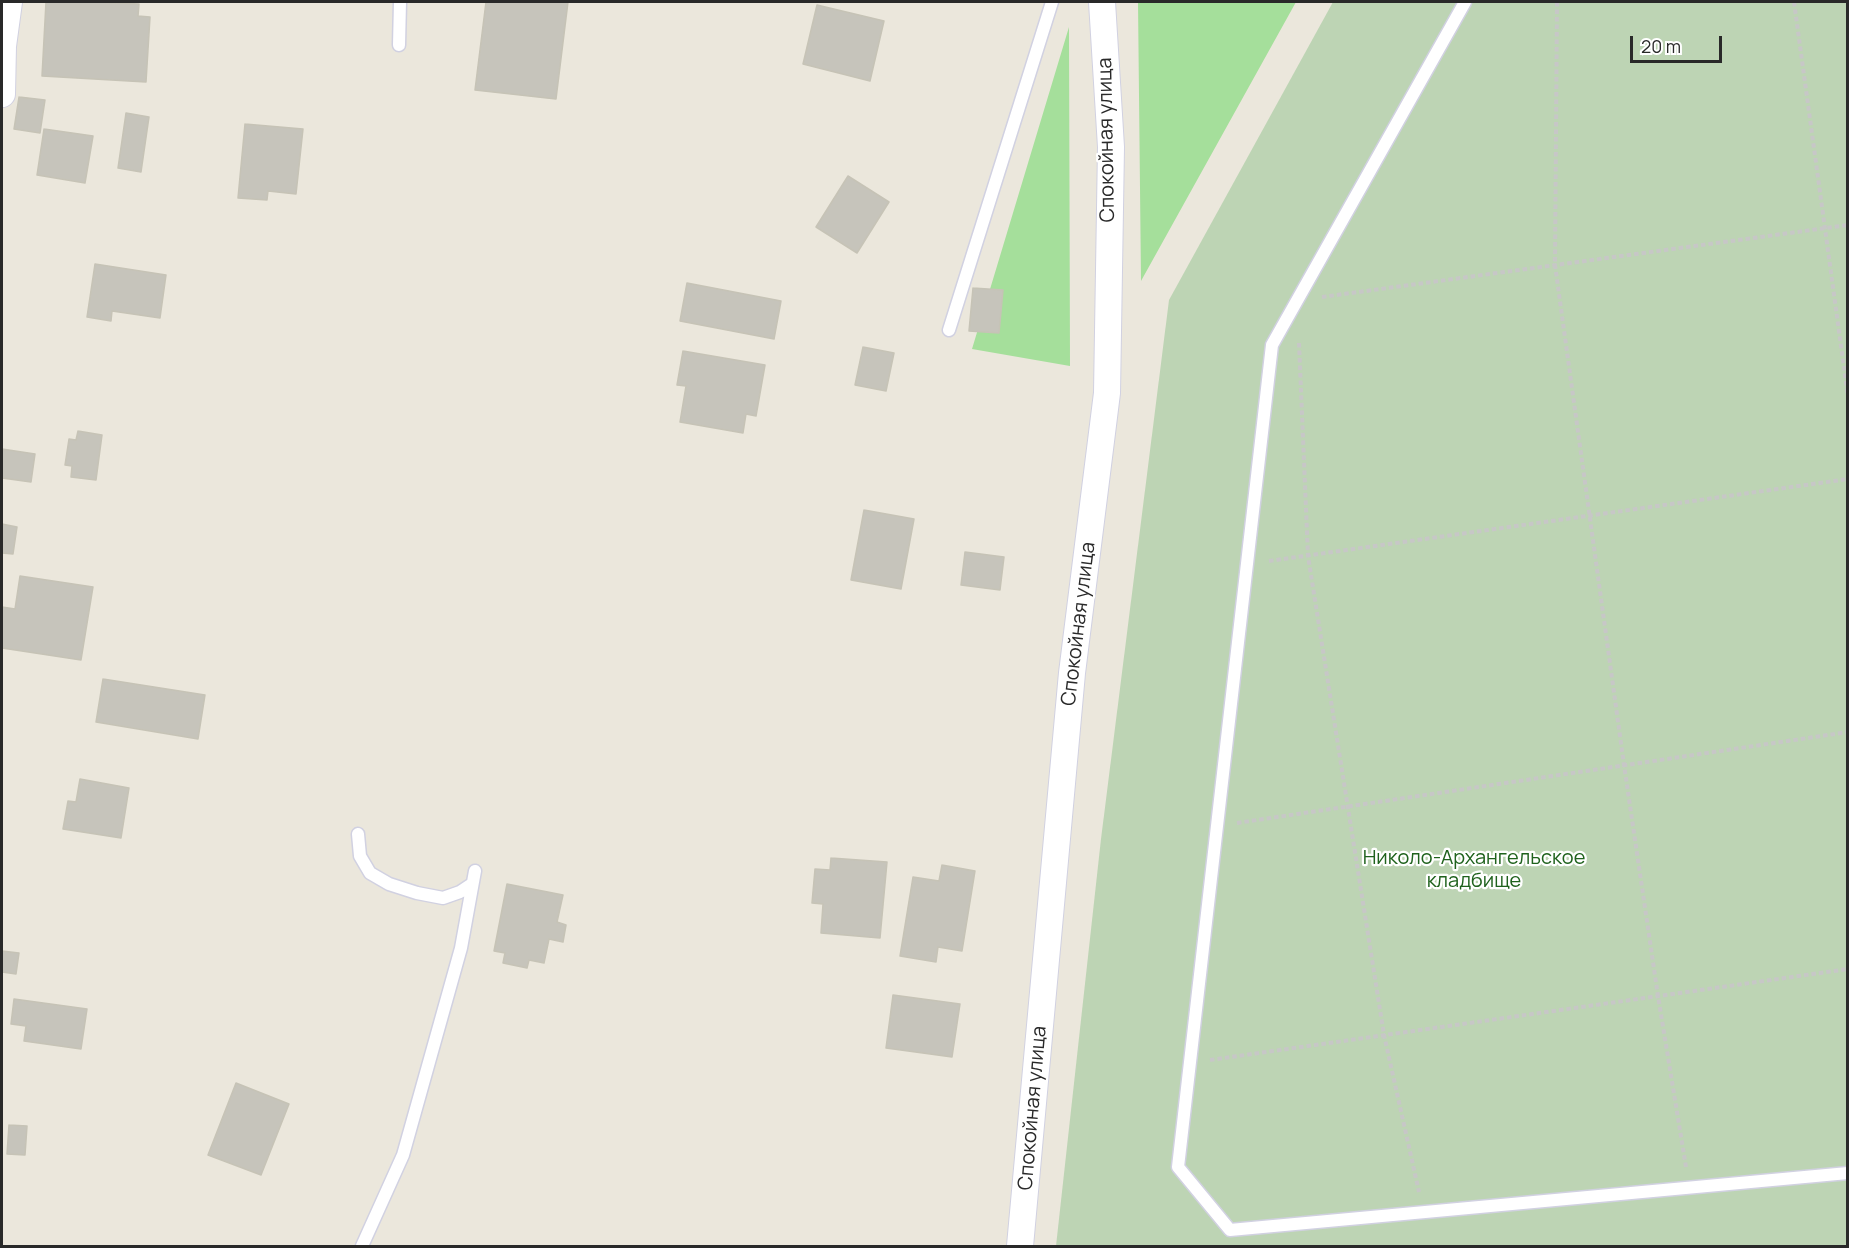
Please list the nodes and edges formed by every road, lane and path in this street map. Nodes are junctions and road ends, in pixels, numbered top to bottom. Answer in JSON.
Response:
{"nodes":[{"id":1,"x":9,"y":2,"type":"edge"},
{"id":2,"x":400,"y":2,"type":"edge"},
{"id":3,"x":1052,"y":2,"type":"edge"},
{"id":4,"x":1102,"y":2,"type":"edge"},
{"id":5,"x":1465,"y":2,"type":"edge"},
{"id":6,"x":1557,"y":2,"type":"edge"},
{"id":7,"x":1794,"y":2,"type":"edge"},
{"id":8,"x":399,"y":45,"type":"dead end"},
{"id":9,"x":2,"y":94,"type":"edge"},
{"id":10,"x":1848,"y":225,"type":"edge"},
{"id":11,"x":1825,"y":228,"type":"junction"},
{"id":12,"x":1555,"y":265,"type":"junction"},
{"id":13,"x":1297,"y":300,"type":"junction"},
{"id":14,"x":949,"y":330,"type":"dead end"},
{"id":15,"x":1848,"y":397,"type":"edge"},
{"id":16,"x":1848,"y":479,"type":"edge"},
{"id":17,"x":1588,"y":516,"type":"junction"},
{"id":18,"x":1308,"y":556,"type":"junction"},
{"id":19,"x":1247,"y":564,"type":"junction"},
{"id":20,"x":1848,"y":732,"type":"edge"},
{"id":21,"x":1624,"y":765,"type":"junction"},
{"id":22,"x":1348,"y":807,"type":"junction"},
{"id":23,"x":1217,"y":826,"type":"junction"},
{"id":24,"x":358,"y":834,"type":"dead end"},
{"id":25,"x":1848,"y":969,"type":"edge"},
{"id":26,"x":1658,"y":996,"type":"junction"},
{"id":27,"x":1384,"y":1035,"type":"junction"},
{"id":28,"x":1190,"y":1062,"type":"junction"},
{"id":29,"x":1848,"y":1173,"type":"edge"},
{"id":30,"x":1690,"y":1188,"type":"junction"},
{"id":31,"x":1424,"y":1212,"type":"junction"},
{"id":32,"x":362,"y":1246,"type":"edge"},
{"id":33,"x":1020,"y":1246,"type":"edge"}],
"edges":[{"from":1,"to":9,"type":"street"},
{"from":2,"to":8,"type":"lane"},
{"from":3,"to":14,"type":"lane"},
{"from":4,"to":33,"type":"street","name":"Спокойная улица"},
{"from":5,"to":13,"type":"lane"},
{"from":6,"to":12,"type":"path"},
{"from":7,"to":11,"type":"path"},
{"from":10,"to":11,"type":"path"},
{"from":11,"to":12,"type":"path"},
{"from":11,"to":15,"type":"path"},
{"from":12,"to":13,"type":"path"},
{"from":12,"to":17,"type":"path"},
{"from":13,"to":18,"type":"path"},
{"from":13,"to":19,"type":"lane"},
{"from":16,"to":17,"type":"path"},
{"from":17,"to":18,"type":"path"},
{"from":17,"to":21,"type":"path"},
{"from":18,"to":19,"type":"path"},
{"from":18,"to":22,"type":"path"},
{"from":19,"to":23,"type":"lane"},
{"from":20,"to":21,"type":"path"},
{"from":21,"to":22,"type":"path"},
{"from":21,"to":26,"type":"path"},
{"from":22,"to":23,"type":"path"},
{"from":22,"to":27,"type":"path"},
{"from":23,"to":28,"type":"lane"},
{"from":24,"to":32,"type":"lane"},
{"from":25,"to":26,"type":"path"},
{"from":26,"to":27,"type":"path"},
{"from":26,"to":30,"type":"path"},
{"from":27,"to":28,"type":"path"},
{"from":27,"to":31,"type":"path"},
{"from":28,"to":31,"type":"lane"},
{"from":29,"to":30,"type":"lane"},
{"from":30,"to":31,"type":"lane"}]}
